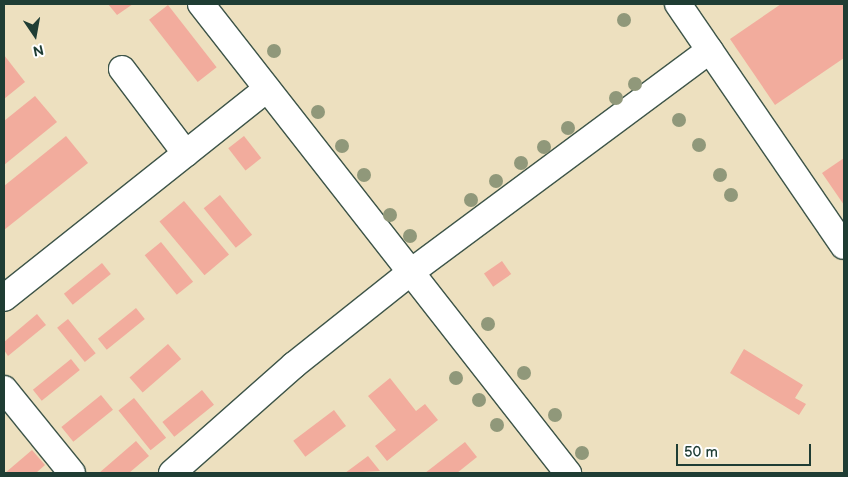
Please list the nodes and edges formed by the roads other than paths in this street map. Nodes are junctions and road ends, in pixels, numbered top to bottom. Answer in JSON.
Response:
{"nodes":[{"id":1,"x":201,"y":4,"type":"edge"},
{"id":2,"x":678,"y":4,"type":"edge"},
{"id":3,"x":710,"y":50,"type":"junction"},
{"id":4,"x":122,"y":69,"type":"dead end"},
{"id":5,"x":267,"y":89,"type":"junction"},
{"id":6,"x":186,"y":154,"type":"junction"},
{"id":7,"x":844,"y":246,"type":"edge"},
{"id":8,"x":411,"y":272,"type":"junction"},
{"id":9,"x":4,"y":298,"type":"edge"},
{"id":10,"x":4,"y":389,"type":"edge"},
{"id":11,"x":72,"y":473,"type":"edge"},
{"id":12,"x":172,"y":473,"type":"edge"},
{"id":13,"x":568,"y":473,"type":"edge"}],
"edges":[{"from":1,"to":5,"type":"lane"},
{"from":2,"to":3,"type":"lane"},
{"from":3,"to":7,"type":"lane"},
{"from":3,"to":8,"type":"lane"},
{"from":4,"to":6,"type":"lane"},
{"from":5,"to":6,"type":"lane"},
{"from":5,"to":8,"type":"lane"},
{"from":6,"to":9,"type":"lane"},
{"from":8,"to":12,"type":"lane"},
{"from":8,"to":13,"type":"lane"},
{"from":10,"to":11,"type":"lane"}]}
